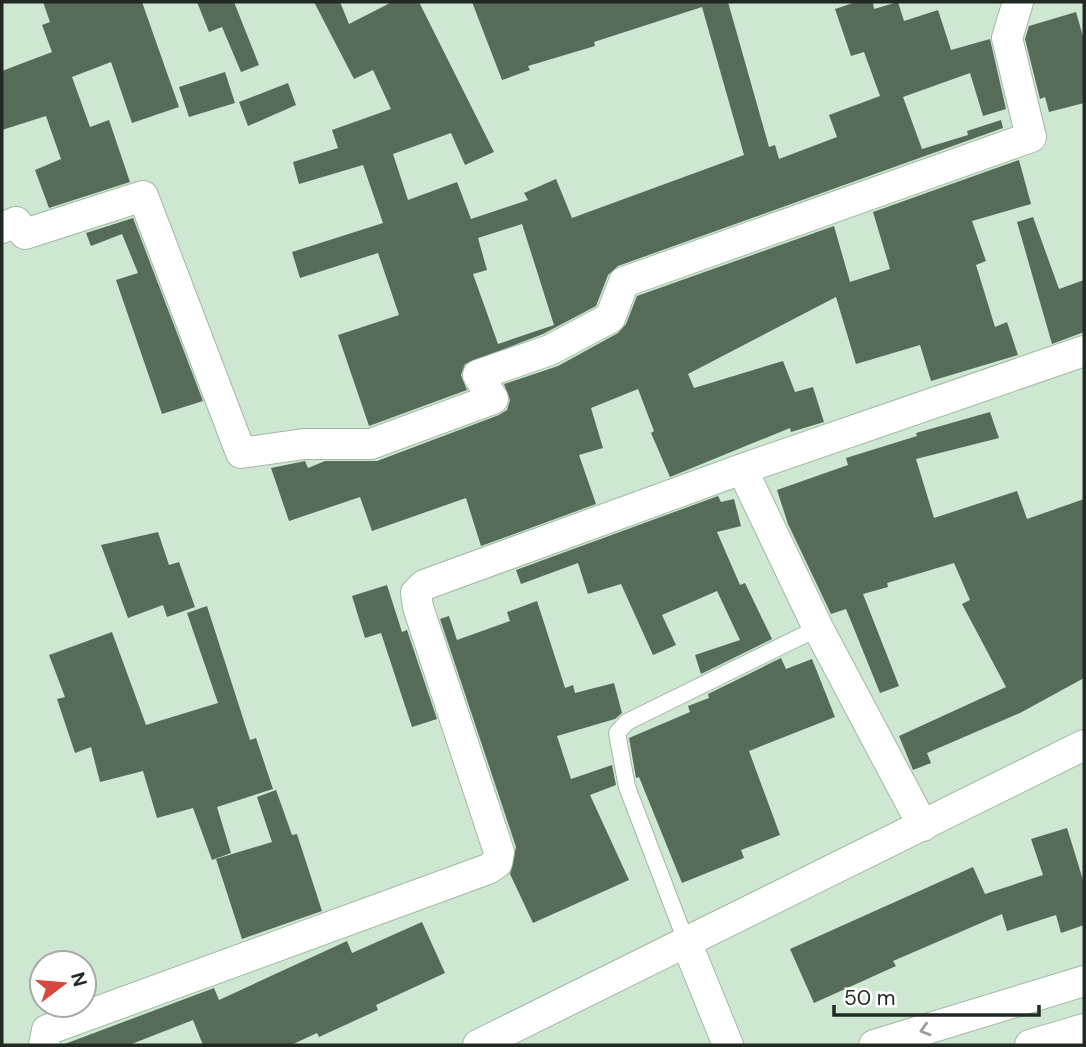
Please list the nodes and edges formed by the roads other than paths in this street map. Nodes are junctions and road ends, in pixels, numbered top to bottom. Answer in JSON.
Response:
{"nodes":[{"id":1,"x":1018,"y":2,"type":"edge"},
{"id":2,"x":2,"y":228,"type":"edge"},
{"id":3,"x":1084,"y":351,"type":"edge"},
{"id":4,"x":742,"y":469,"type":"junction"},
{"id":5,"x":818,"y":628,"type":"junction"},
{"id":6,"x":1084,"y":744,"type":"edge"},
{"id":7,"x":923,"y":825,"type":"junction"},
{"id":8,"x":687,"y":944,"type":"junction"},
{"id":9,"x":1084,"y":981,"type":"edge"},
{"id":10,"x":1084,"y":1029,"type":"edge"},
{"id":11,"x":44,"y":1045,"type":"edge"},
{"id":12,"x":478,"y":1045,"type":"edge"},
{"id":13,"x":728,"y":1045,"type":"edge"},
{"id":14,"x":874,"y":1045,"type":"edge"},
{"id":15,"x":1030,"y":1045,"type":"edge"}],
"edges":[{"from":1,"to":2,"type":"street"},
{"from":3,"to":4,"type":"street"},
{"from":4,"to":5,"type":"street"},
{"from":4,"to":11,"type":"street"},
{"from":5,"to":7,"type":"street"},
{"from":5,"to":8,"type":"lane"},
{"from":6,"to":7,"type":"street"},
{"from":7,"to":8,"type":"street"},
{"from":8,"to":12,"type":"street"},
{"from":8,"to":13,"type":"street"},
{"from":9,"to":14,"type":"street","one_way":true},
{"from":10,"to":15,"type":"street"}]}
